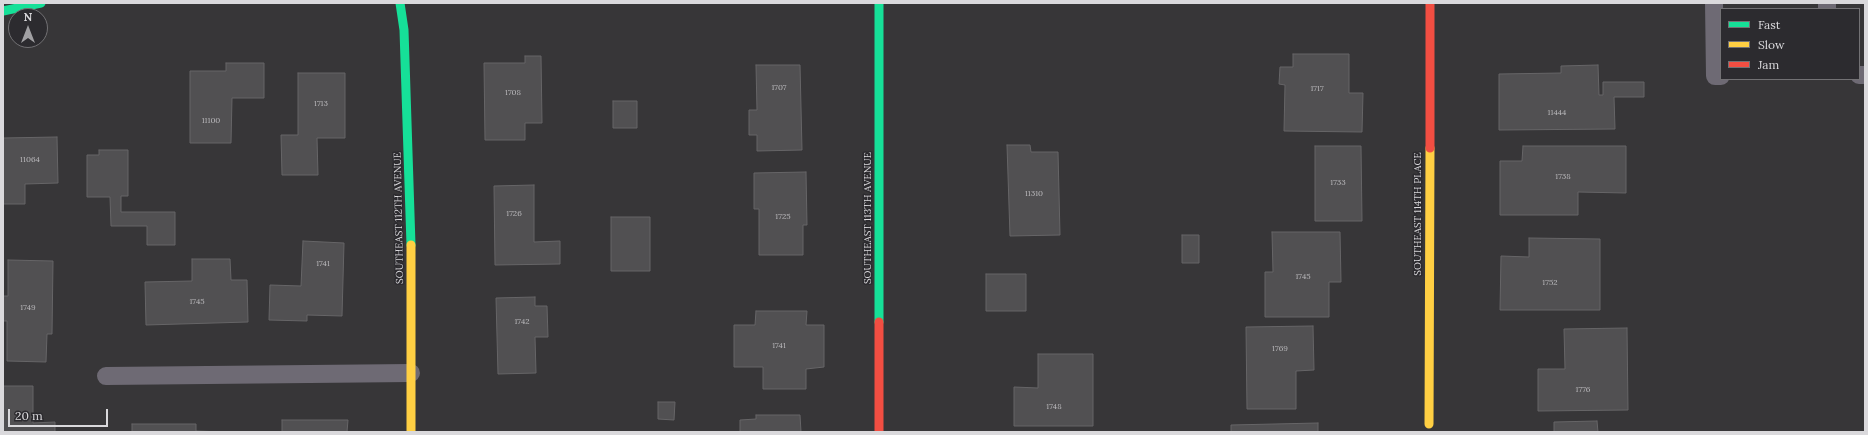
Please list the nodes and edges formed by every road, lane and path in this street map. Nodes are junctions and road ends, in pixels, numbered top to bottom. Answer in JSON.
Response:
{"nodes":[{"id":1,"x":41,"y":3,"type":"edge"},
{"id":2,"x":400,"y":3,"type":"edge"},
{"id":3,"x":879,"y":3,"type":"edge"},
{"id":4,"x":1430,"y":3,"type":"edge"},
{"id":5,"x":1714,"y":3,"type":"edge"},
{"id":6,"x":3,"y":11,"type":"edge"},
{"id":7,"x":1720,"y":76,"type":"edge"},
{"id":8,"x":411,"y":373,"type":"junction"},
{"id":9,"x":106,"y":376,"type":"dead end"},
{"id":10,"x":1429,"y":424,"type":"dead end"},
{"id":11,"x":411,"y":432,"type":"edge"},
{"id":12,"x":879,"y":432,"type":"edge"}],
"edges":[{"from":1,"to":6,"type":"street"},
{"from":2,"to":8,"type":"street","name":"SOUTHEAST 112TH AVENUE"},
{"from":3,"to":12,"type":"street","name":"SOUTHEAST 113TH AVENUE"},
{"from":4,"to":10,"type":"street","name":"SOUTHEAST 114TH PLACE"},
{"from":5,"to":7,"type":"lane"},
{"from":8,"to":9,"type":"lane"},
{"from":8,"to":11,"type":"street","name":"SOUTHEAST 112TH AVENUE"}]}
